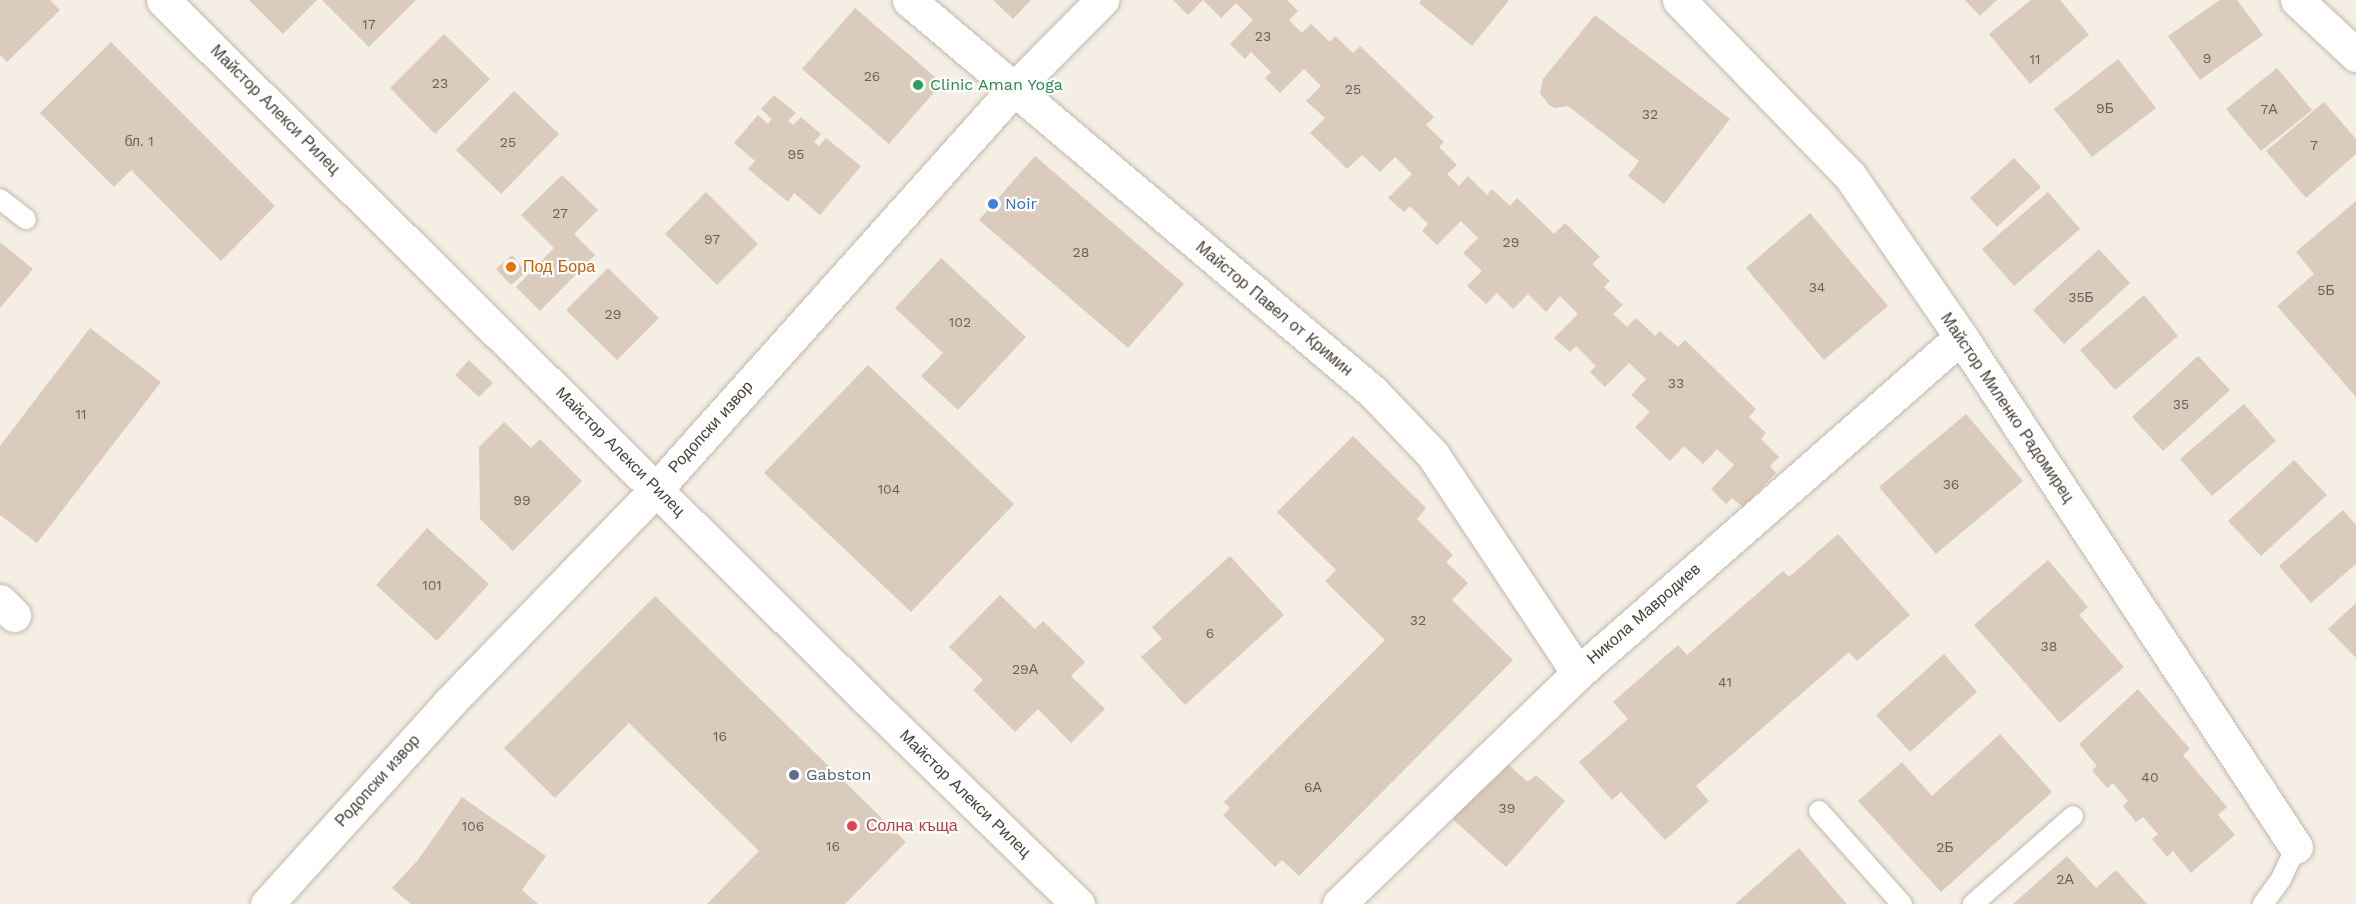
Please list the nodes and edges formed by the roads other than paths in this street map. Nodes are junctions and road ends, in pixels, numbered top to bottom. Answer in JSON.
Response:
{"nodes":[{"id":1,"x":163,"y":0,"type":"edge"},
{"id":2,"x":909,"y":0,"type":"edge"},
{"id":3,"x":1102,"y":0,"type":"edge"},
{"id":4,"x":1679,"y":0,"type":"edge"},
{"id":5,"x":2296,"y":0,"type":"edge"},
{"id":6,"x":2356,"y":55,"type":"edge"},
{"id":7,"x":1013,"y":90,"type":"junction"},
{"id":8,"x":0,"y":198,"type":"edge"},
{"id":9,"x":26,"y":219,"type":"dead end"},
{"id":10,"x":1960,"y":337,"type":"junction"},
{"id":11,"x":657,"y":488,"type":"junction"},
{"id":12,"x":1578,"y":673,"type":"junction"},
{"id":13,"x":1819,"y":811,"type":"dead end"},
{"id":14,"x":2073,"y":816,"type":"dead end"},
{"id":15,"x":2296,"y":847,"type":"joint"},
{"id":16,"x":267,"y":904,"type":"edge"},
{"id":17,"x":1078,"y":904,"type":"edge"},
{"id":18,"x":1339,"y":904,"type":"edge"},
{"id":19,"x":1902,"y":904,"type":"edge"},
{"id":20,"x":1973,"y":904,"type":"edge"},
{"id":21,"x":2263,"y":904,"type":"edge"}],
"edges":[{"from":1,"to":11,"type":"street","name":"Майстор Алекси Рилец"},
{"from":2,"to":7,"type":"street","name":"Майстор Павел от Кримин"},
{"from":3,"to":7,"type":"street","name":"Родопски извор"},
{"from":4,"to":10,"type":"street","name":"Майстор Миленко Радомирец"},
{"from":5,"to":6,"type":"street"},
{"from":7,"to":11,"type":"street","name":"Родопски извор"},
{"from":7,"to":12,"type":"street","name":"Майстор Павел от Кримин"},
{"from":8,"to":9,"type":"lane"},
{"from":10,"to":12,"type":"street","name":"Никола Мавродиев"},
{"from":10,"to":15,"type":"street","name":"Майстор Миленко Радомирец"},
{"from":11,"to":16,"type":"street","name":"Родопски извор"},
{"from":11,"to":17,"type":"street","name":"Майстор Алекси Рилец"},
{"from":12,"to":18,"type":"street","name":"Никола Мавродиев"},
{"from":13,"to":19,"type":"lane"},
{"from":14,"to":20,"type":"lane"},
{"from":15,"to":21,"type":"lane"}]}
